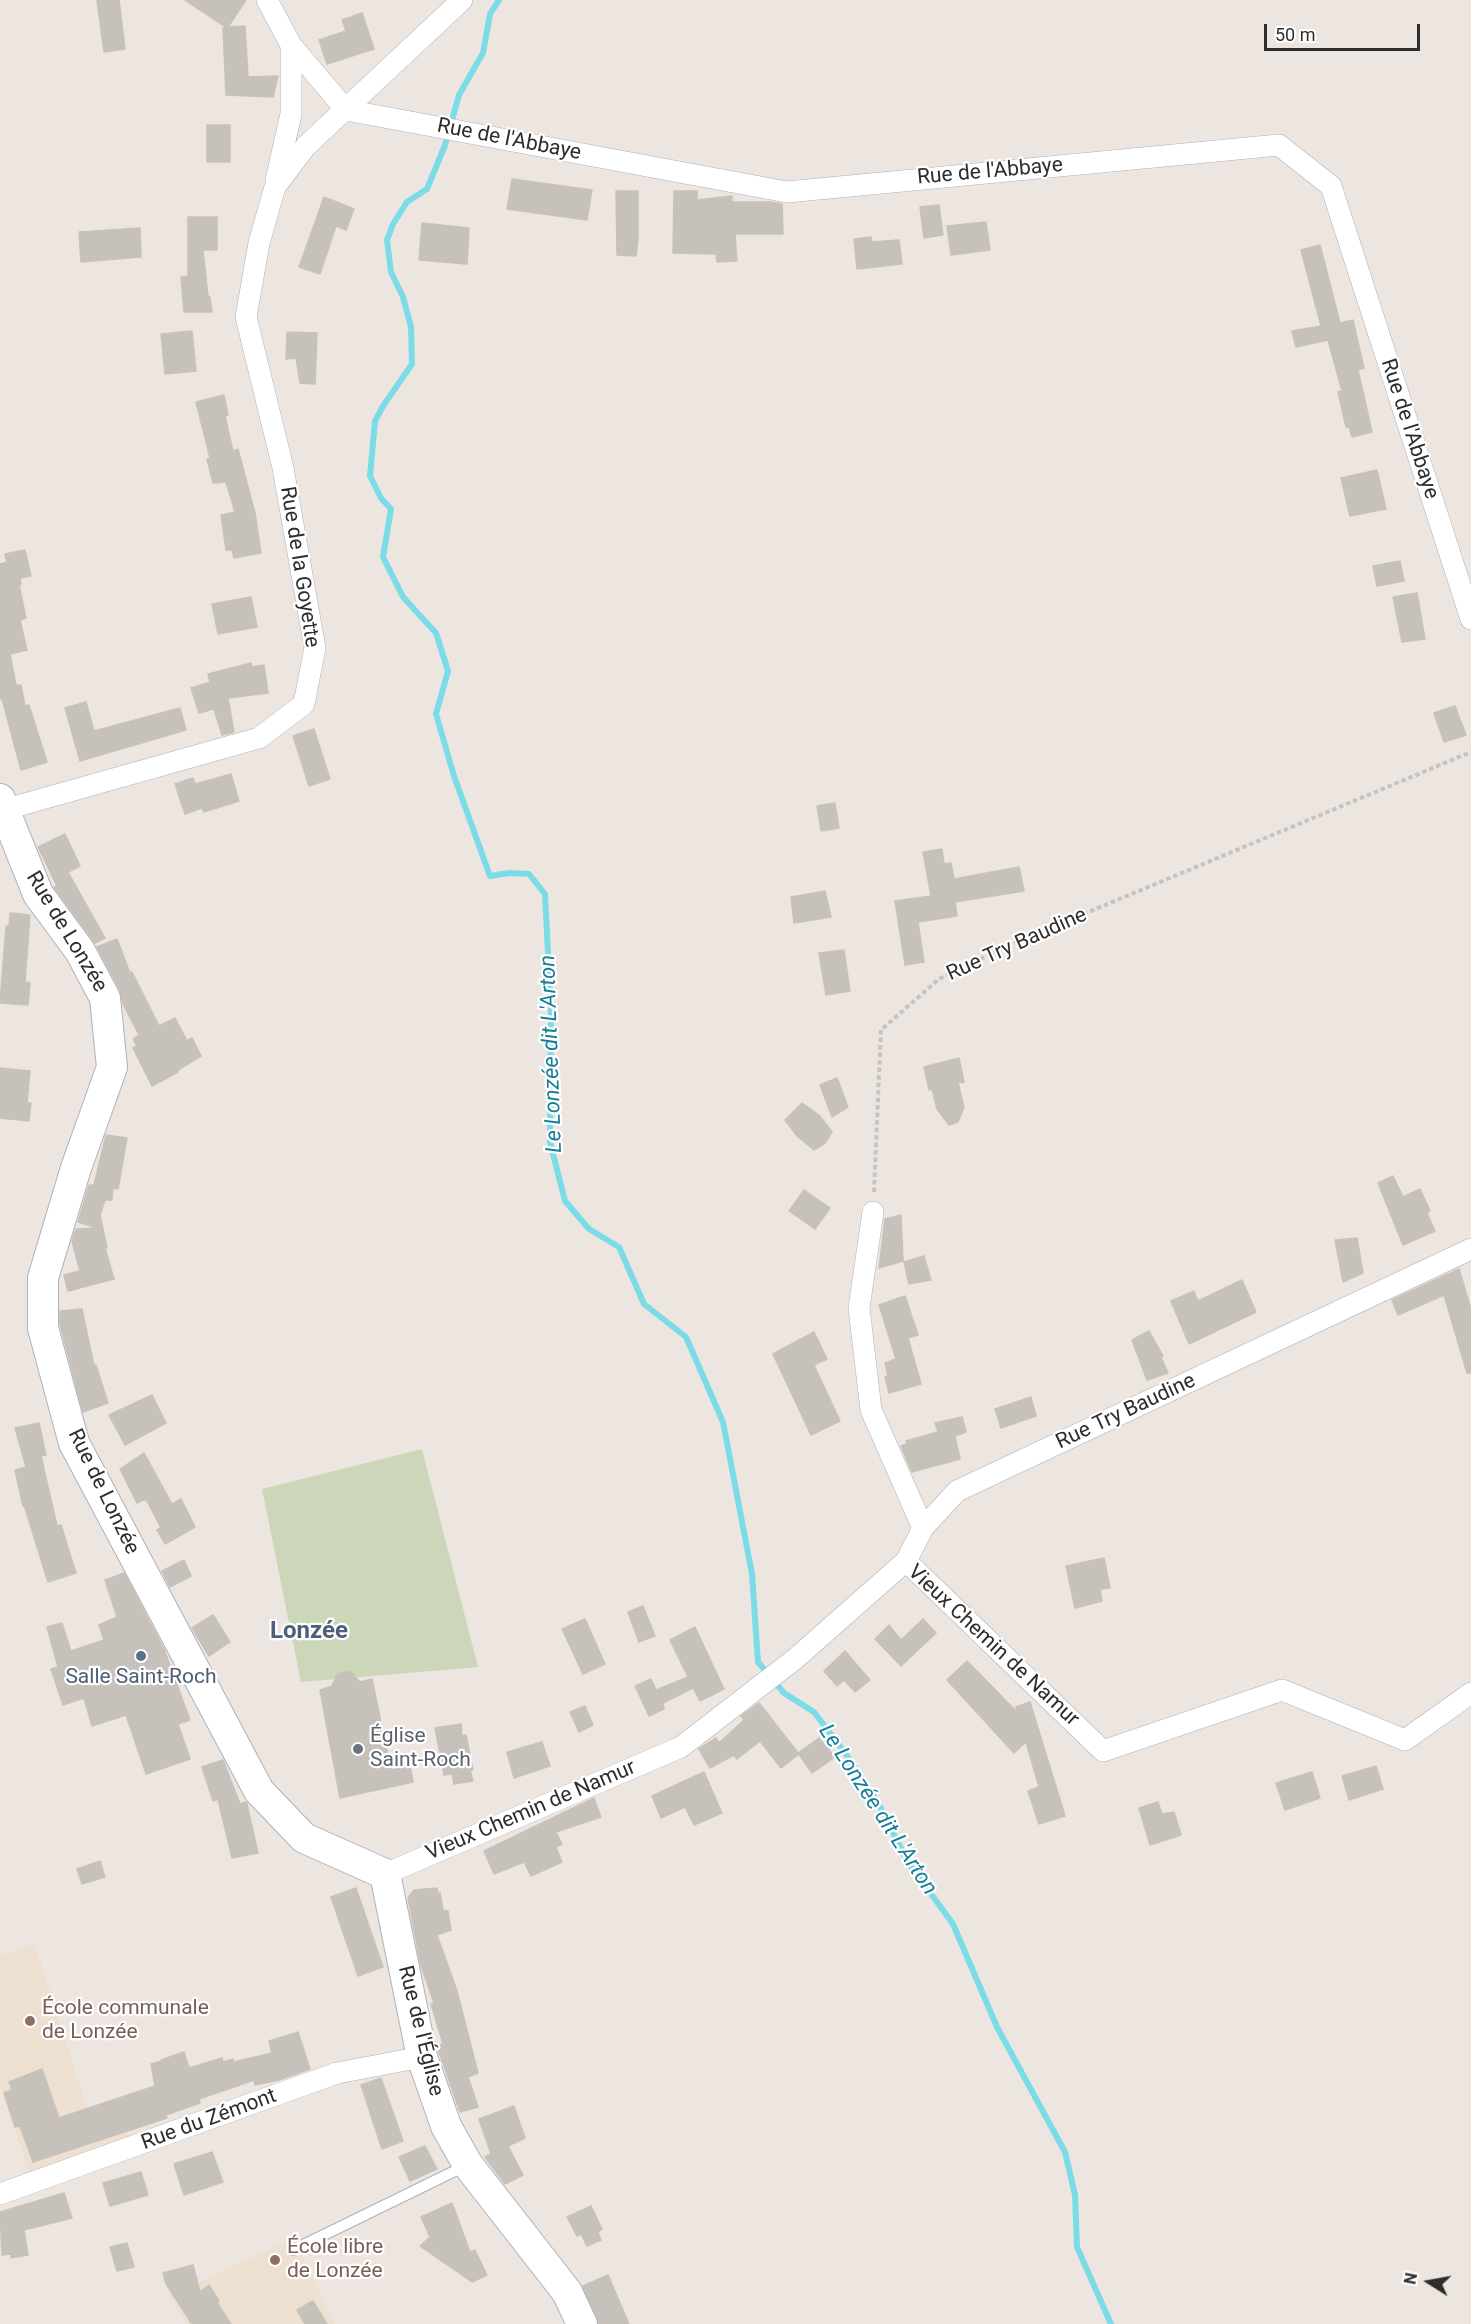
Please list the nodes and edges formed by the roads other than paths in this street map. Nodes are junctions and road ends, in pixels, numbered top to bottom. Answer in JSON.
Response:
{"nodes":[{"id":1,"x":267,"y":0,"type":"edge"},
{"id":2,"x":462,"y":0,"type":"edge"},
{"id":3,"x":291,"y":45,"type":"junction"},
{"id":4,"x":346,"y":110,"type":"junction"},
{"id":5,"x":275,"y":186,"type":"junction"},
{"id":6,"x":1471,"y":619,"type":"edge"},
{"id":7,"x":1,"y":804,"type":"edge"},
{"id":8,"x":873,"y":1212,"type":"road end"},
{"id":9,"x":1471,"y":1249,"type":"edge"},
{"id":10,"x":923,"y":1528,"type":"junction"},
{"id":11,"x":906,"y":1561,"type":"junction"},
{"id":12,"x":1471,"y":1693,"type":"edge"},
{"id":13,"x":385,"y":1874,"type":"junction"},
{"id":14,"x":422,"y":2057,"type":"junction"},
{"id":15,"x":468,"y":2165,"type":"junction"},
{"id":16,"x":0,"y":2194,"type":"edge"},
{"id":17,"x":293,"y":2250,"type":"dead end"},
{"id":18,"x":582,"y":2324,"type":"edge"}],
"edges":[{"from":1,"to":3,"type":"street","name":"Rue de la Goyette"},
{"from":2,"to":4,"type":"street"},
{"from":3,"to":4,"type":"street","name":"Rue de la Goyette"},
{"from":3,"to":5,"type":"street","name":"Rue de la Goyette"},
{"from":4,"to":5,"type":"street","name":"Rue de la Goyette"},
{"from":4,"to":6,"type":"street","name":"Rue de l'Abbaye"},
{"from":5,"to":7,"type":"street","name":"Rue de la Goyette"},
{"from":7,"to":13,"type":"street","name":"Rue de Lonzée"},
{"from":8,"to":10,"type":"street"},
{"from":9,"to":10,"type":"street","name":"Rue Try Baudine"},
{"from":10,"to":11,"type":"street","name":"Rue Try Baudine"},
{"from":11,"to":12,"type":"street","name":"Vieux Chemin de Namur"},
{"from":11,"to":13,"type":"street","name":"Vieux Chemin de Namur"},
{"from":13,"to":14,"type":"street","name":"Rue de l'Église"},
{"from":14,"to":15,"type":"street","name":"Rue de l'Église"},
{"from":14,"to":16,"type":"street","name":"Rue du Zémont"},
{"from":15,"to":17,"type":"lane"},
{"from":15,"to":18,"type":"street","name":"Rue de l'Église"}]}
